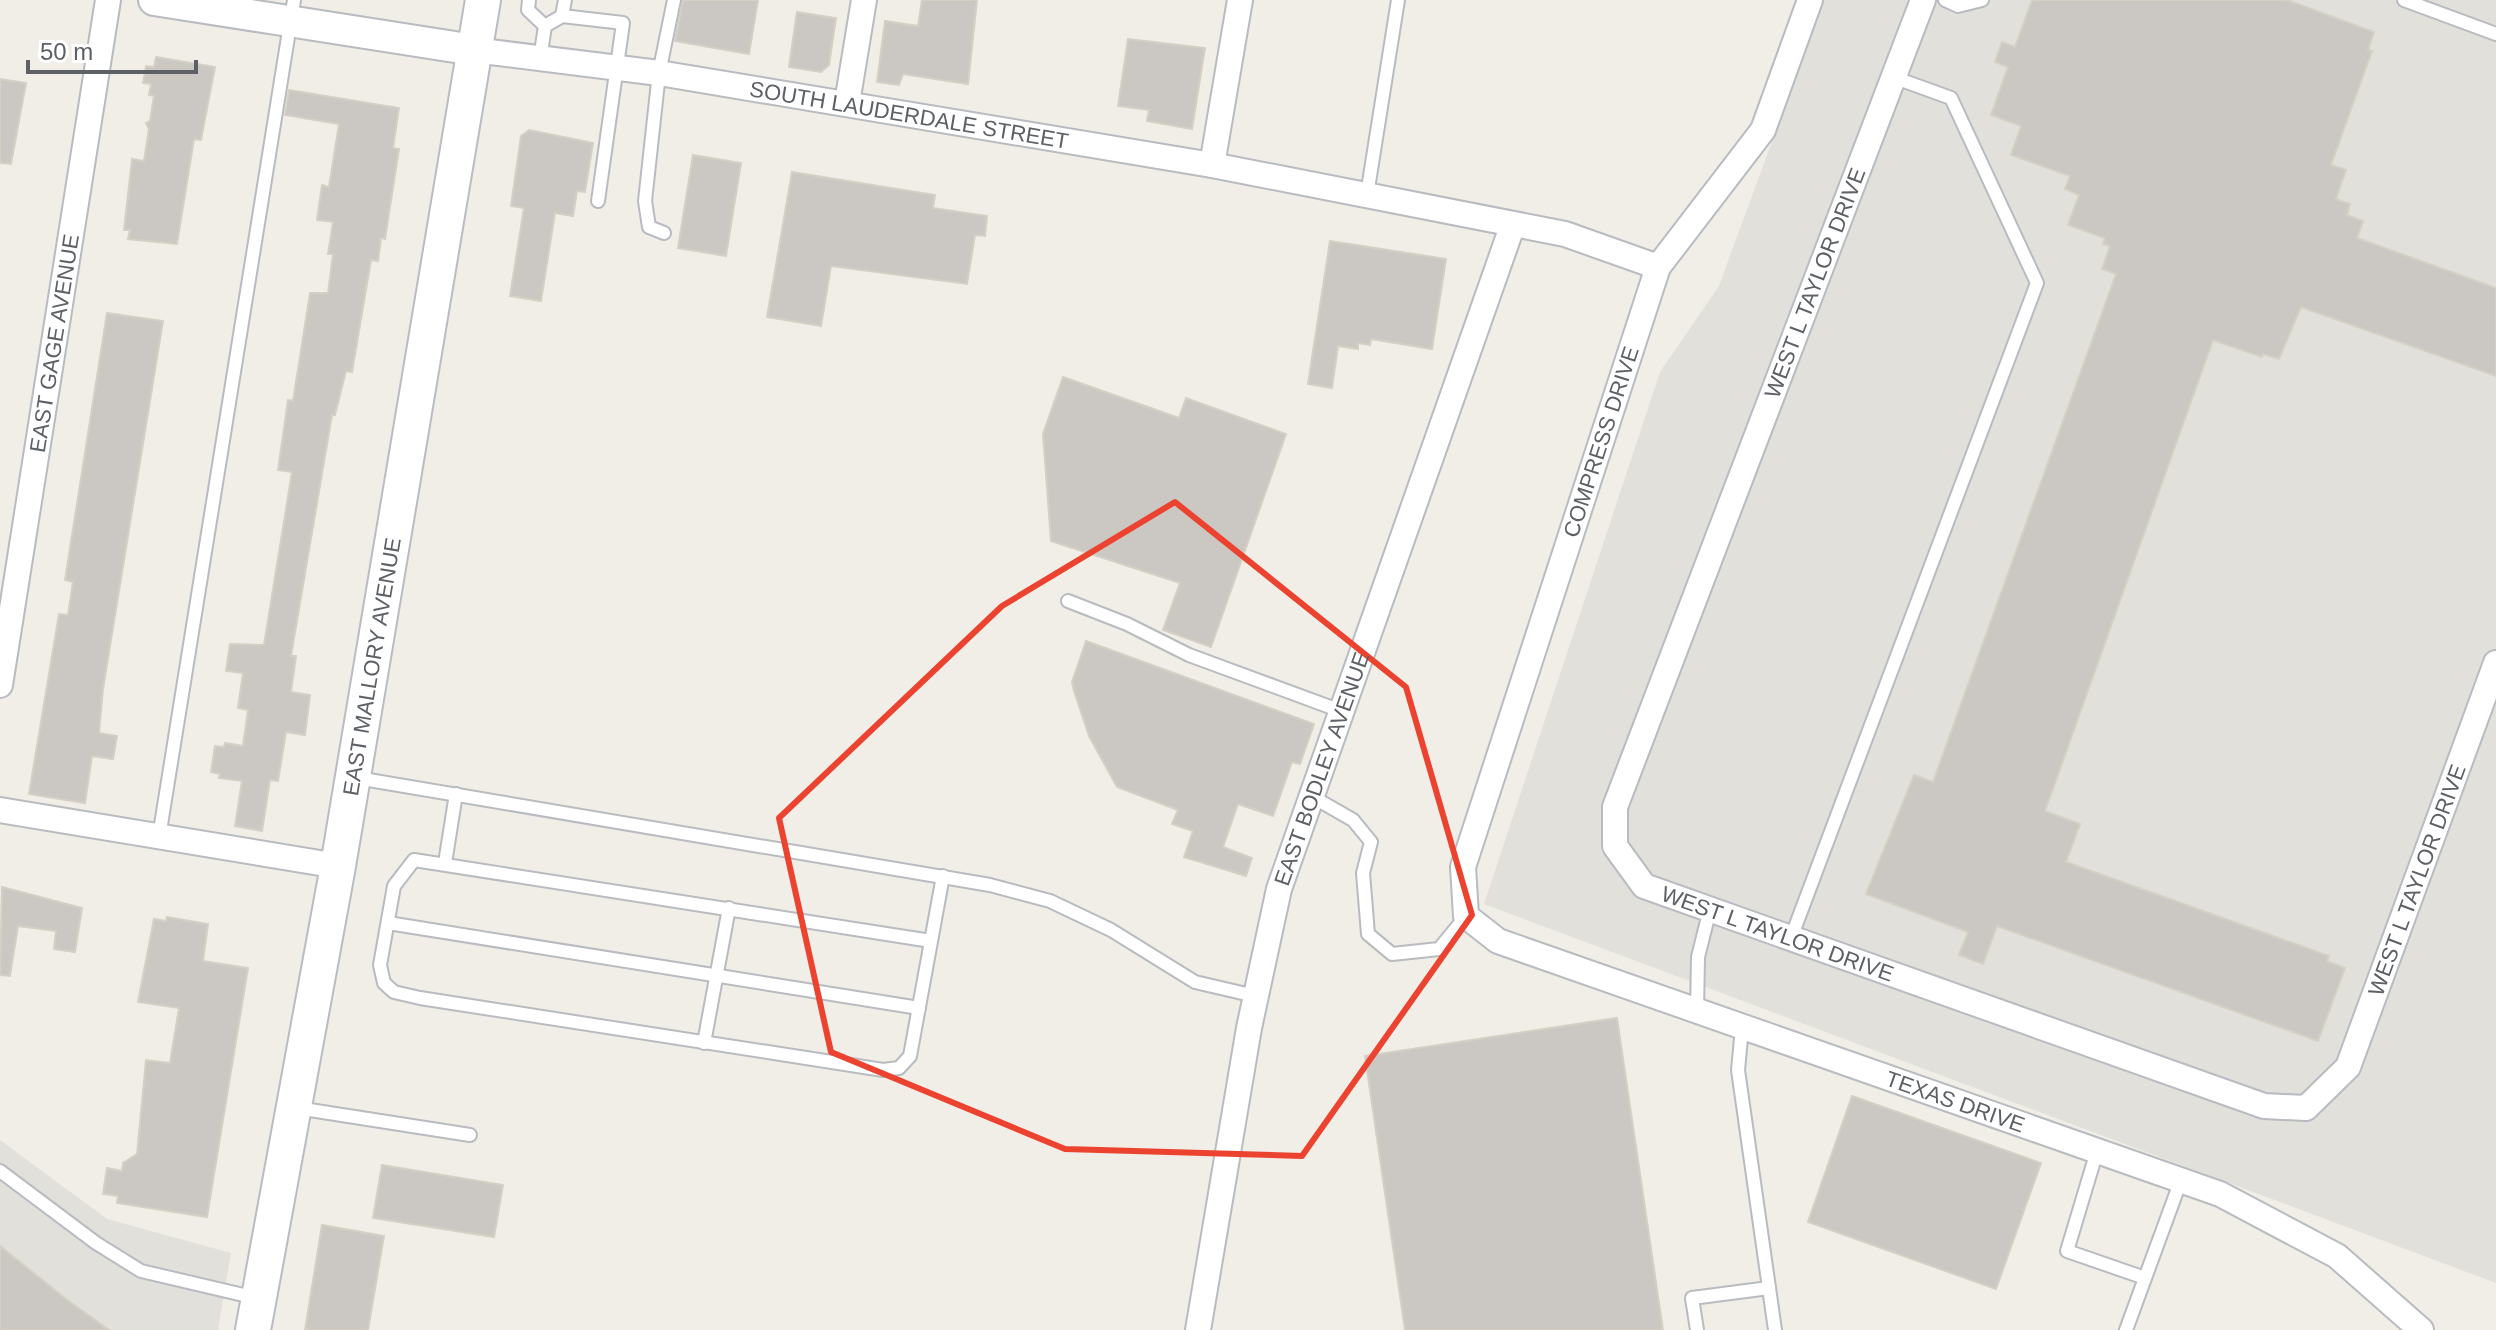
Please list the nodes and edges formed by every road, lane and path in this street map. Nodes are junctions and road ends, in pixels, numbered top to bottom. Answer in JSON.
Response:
{"nodes":[{"id":1,"x":108,"y":0,"type":"edge"},
{"id":2,"x":154,"y":0,"type":"edge"},
{"id":3,"x":483,"y":0,"type":"edge"},
{"id":4,"x":529,"y":0,"type":"edge"},
{"id":5,"x":565,"y":0,"type":"edge"},
{"id":6,"x":674,"y":0,"type":"edge"},
{"id":7,"x":864,"y":0,"type":"edge"},
{"id":8,"x":1240,"y":0,"type":"edge"},
{"id":9,"x":1398,"y":0,"type":"edge"},
{"id":10,"x":1810,"y":0,"type":"edge"},
{"id":11,"x":1923,"y":0,"type":"edge"},
{"id":12,"x":1945,"y":0,"type":"edge"},
{"id":13,"x":1982,"y":0,"type":"edge"},
{"id":14,"x":2404,"y":0,"type":"edge"},
{"id":15,"x":292,"y":11,"type":"edge"},
{"id":16,"x":562,"y":16,"type":"junction"},
{"id":17,"x":545,"y":26,"type":"junction"},
{"id":18,"x":2496,"y":34,"type":"edge"},
{"id":19,"x":474,"y":50,"type":"junction"},
{"id":20,"x":540,"y":59,"type":"junction"},
{"id":21,"x":617,"y":68,"type":"junction"},
{"id":22,"x":659,"y":73,"type":"junction"},
{"id":23,"x":1893,"y":77,"type":"junction"},
{"id":24,"x":847,"y":103,"type":"junction"},
{"id":25,"x":1212,"y":165,"type":"junction"},
{"id":26,"x":1367,"y":195,"type":"junction"},
{"id":27,"x":598,"y":201,"type":"dead end"},
{"id":28,"x":1513,"y":224,"type":"junction"},
{"id":29,"x":664,"y":233,"type":"dead end"},
{"id":30,"x":1658,"y":267,"type":"junction"},
{"id":31,"x":1068,"y":601,"type":"dead end"},
{"id":32,"x":2496,"y":663,"type":"edge"},
{"id":33,"x":0,"y":685,"type":"edge"},
{"id":34,"x":1341,"y":711,"type":"junction"},
{"id":35,"x":353,"y":778,"type":"junction"},
{"id":36,"x":456,"y":794,"type":"junction"},
{"id":37,"x":1311,"y":796,"type":"junction"},
{"id":38,"x":0,"y":810,"type":"edge"},
{"id":39,"x":159,"y":837,"type":"junction"},
{"id":40,"x":445,"y":863,"type":"junction"},
{"id":41,"x":338,"y":866,"type":"junction"},
{"id":42,"x":943,"y":876,"type":"junction"},
{"id":43,"x":729,"y":908,"type":"junction"},
{"id":44,"x":1710,"y":909,"type":"junction"},
{"id":45,"x":1466,"y":916,"type":"junction"},
{"id":46,"x":388,"y":923,"type":"junction"},
{"id":47,"x":1791,"y":938,"type":"junction"},
{"id":48,"x":931,"y":941,"type":"junction"},
{"id":49,"x":717,"y":976,"type":"junction"},
{"id":50,"x":1255,"y":996,"type":"junction"},
{"id":51,"x":919,"y":1008,"type":"junction"},
{"id":52,"x":1697,"y":1012,"type":"junction"},
{"id":53,"x":1742,"y":1028,"type":"junction"},
{"id":54,"x":704,"y":1043,"type":"junction"},
{"id":55,"x":294,"y":1108,"type":"junction"},
{"id":56,"x":470,"y":1135,"type":"dead end"},
{"id":57,"x":2097,"y":1151,"type":"junction"},
{"id":58,"x":0,"y":1171,"type":"edge"},
{"id":59,"x":2181,"y":1180,"type":"junction"},
{"id":60,"x":2145,"y":1278,"type":"junction"},
{"id":61,"x":1769,"y":1288,"type":"junction"},
{"id":62,"x":256,"y":1314,"type":"edge"},
{"id":63,"x":1198,"y":1330,"type":"edge"},
{"id":64,"x":1697,"y":1330,"type":"edge"},
{"id":65,"x":1775,"y":1330,"type":"edge"},
{"id":66,"x":2126,"y":1330,"type":"edge"},
{"id":67,"x":2421,"y":1330,"type":"edge"}],
"edges":[{"from":1,"to":33,"type":"street","name":"EAST GAGE AVENUE"},
{"from":2,"to":15,"type":"street","name":"SOUTH LAUDERDALE STREET"},
{"from":3,"to":19,"type":"main road","name":"EAST MALLORY AVENUE"},
{"from":4,"to":17,"type":"lane"},
{"from":5,"to":16,"type":"lane"},
{"from":6,"to":22,"type":"lane"},
{"from":7,"to":24,"type":"street"},
{"from":8,"to":25,"type":"street"},
{"from":9,"to":26,"type":"lane"},
{"from":10,"to":30,"type":"street","name":"COMPRESS DRIVE"},
{"from":11,"to":23,"type":"street","name":"WEST L TAYLOR DRIVE"},
{"from":12,"to":13,"type":"lane"},
{"from":14,"to":18,"type":"lane"},
{"from":15,"to":19,"type":"street","name":"SOUTH LAUDERDALE STREET"},
{"from":15,"to":39,"type":"lane"},
{"from":16,"to":17,"type":"lane"},
{"from":16,"to":21,"type":"lane"},
{"from":17,"to":20,"type":"lane"},
{"from":19,"to":20,"type":"street","name":"SOUTH LAUDERDALE STREET"},
{"from":19,"to":35,"type":"main road","name":"EAST MALLORY AVENUE"},
{"from":20,"to":21,"type":"street","name":"SOUTH LAUDERDALE STREET"},
{"from":21,"to":22,"type":"street","name":"SOUTH LAUDERDALE STREET"},
{"from":21,"to":27,"type":"lane"},
{"from":22,"to":24,"type":"street","name":"SOUTH LAUDERDALE STREET"},
{"from":22,"to":29,"type":"lane"},
{"from":23,"to":44,"type":"street","name":"WEST L TAYLOR DRIVE"},
{"from":23,"to":47,"type":"lane"},
{"from":24,"to":25,"type":"street","name":"SOUTH LAUDERDALE STREET"},
{"from":25,"to":26,"type":"street","name":"SOUTH LAUDERDALE STREET"},
{"from":26,"to":28,"type":"street","name":"SOUTH LAUDERDALE STREET"},
{"from":28,"to":30,"type":"street","name":"SOUTH LAUDERDALE STREET"},
{"from":28,"to":34,"type":"street","name":"EAST BODLEY AVENUE"},
{"from":30,"to":45,"type":"street","name":"COMPRESS DRIVE"},
{"from":31,"to":34,"type":"lane"},
{"from":32,"to":47,"type":"street","name":"WEST L TAYLOR DRIVE"},
{"from":34,"to":37,"type":"street","name":"EAST BODLEY AVENUE"},
{"from":35,"to":36,"type":"lane"},
{"from":35,"to":41,"type":"main road","name":"EAST MALLORY AVENUE"},
{"from":36,"to":40,"type":"lane"},
{"from":36,"to":42,"type":"lane"},
{"from":37,"to":45,"type":"lane"},
{"from":37,"to":50,"type":"street","name":"EAST BODLEY AVENUE"},
{"from":38,"to":39,"type":"street"},
{"from":39,"to":41,"type":"street"},
{"from":40,"to":43,"type":"lane"},
{"from":40,"to":46,"type":"lane"},
{"from":41,"to":55,"type":"main road","name":"EAST MALLORY AVENUE"},
{"from":42,"to":48,"type":"lane"},
{"from":42,"to":50,"type":"lane"},
{"from":43,"to":48,"type":"lane"},
{"from":43,"to":49,"type":"lane"},
{"from":44,"to":47,"type":"street","name":"WEST L TAYLOR DRIVE"},
{"from":44,"to":52,"type":"lane"},
{"from":45,"to":52,"type":"street","name":"TEXAS DRIVE"},
{"from":46,"to":49,"type":"lane"},
{"from":46,"to":54,"type":"lane"},
{"from":48,"to":51,"type":"lane"},
{"from":49,"to":51,"type":"lane"},
{"from":49,"to":54,"type":"lane"},
{"from":50,"to":63,"type":"street","name":"EAST BODLEY AVENUE"},
{"from":51,"to":54,"type":"lane"},
{"from":52,"to":53,"type":"street","name":"TEXAS DRIVE"},
{"from":53,"to":57,"type":"street","name":"TEXAS DRIVE"},
{"from":53,"to":61,"type":"lane"},
{"from":55,"to":56,"type":"lane"},
{"from":55,"to":62,"type":"main road","name":"EAST MALLORY AVENUE"},
{"from":57,"to":59,"type":"street","name":"TEXAS DRIVE"},
{"from":57,"to":60,"type":"lane"},
{"from":58,"to":62,"type":"lane"},
{"from":59,"to":60,"type":"lane"},
{"from":59,"to":67,"type":"street","name":"TEXAS DRIVE"},
{"from":60,"to":66,"type":"lane"},
{"from":61,"to":64,"type":"lane"},
{"from":61,"to":65,"type":"lane"}]}
